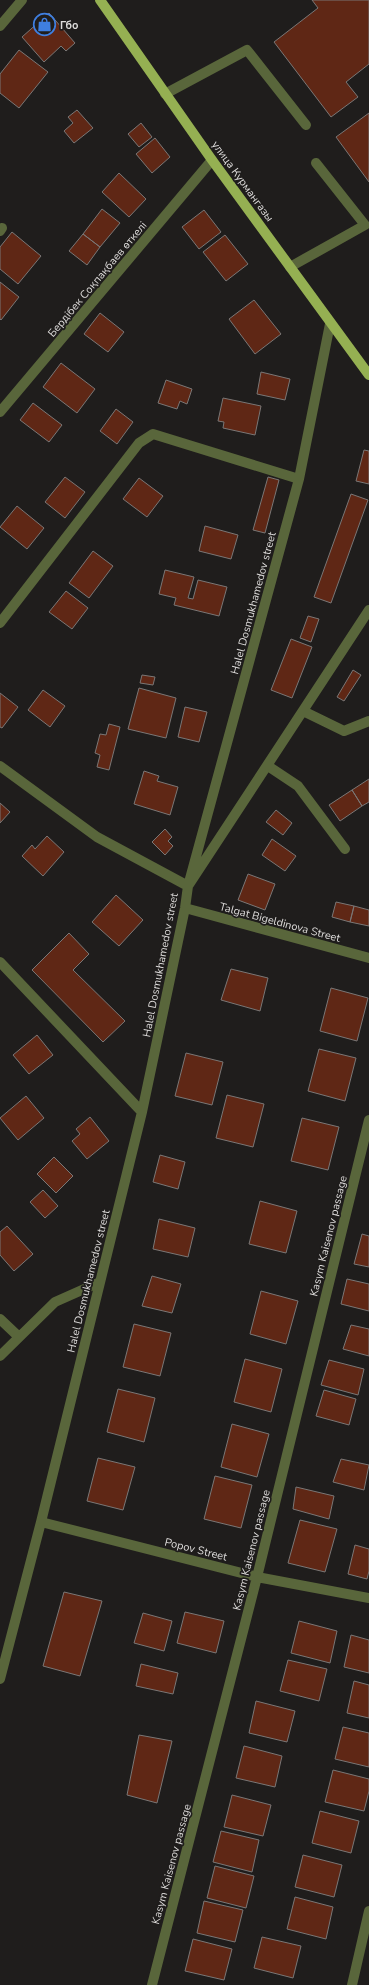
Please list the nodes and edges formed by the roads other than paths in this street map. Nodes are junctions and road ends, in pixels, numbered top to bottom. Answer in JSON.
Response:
{"nodes":[{"id":1,"x":22,"y":0,"type":"edge"},
{"id":2,"x":100,"y":0,"type":"edge"},
{"id":3,"x":0,"y":26,"type":"edge"},
{"id":4,"x":165,"y":94,"type":"junction"},
{"id":5,"x":306,"y":125,"type":"dead end"},
{"id":6,"x":212,"y":160,"type":"junction"},
{"id":7,"x":316,"y":163,"type":"dead end"},
{"id":8,"x":290,"y":267,"type":"junction"},
{"id":9,"x":330,"y":324,"type":"junction"},
{"id":10,"x":369,"y":375,"type":"edge"},
{"id":11,"x":0,"y":412,"type":"edge"},
{"id":12,"x":299,"y":479,"type":"junction"},
{"id":13,"x":369,"y":610,"type":"edge"},
{"id":14,"x":0,"y":623,"type":"edge"},
{"id":15,"x":303,"y":711,"type":"junction"},
{"id":16,"x":369,"y":721,"type":"edge"},
{"id":17,"x":0,"y":766,"type":"edge"},
{"id":18,"x":268,"y":766,"type":"junction"},
{"id":19,"x":345,"y":849,"type":"dead end"},
{"id":20,"x":188,"y":886,"type":"junction"},
{"id":21,"x":185,"y":908,"type":"junction"},
{"id":22,"x":369,"y":958,"type":"edge"},
{"id":23,"x":0,"y":962,"type":"edge"},
{"id":24,"x":142,"y":1112,"type":"junction"},
{"id":25,"x":369,"y":1120,"type":"edge"},
{"id":26,"x":100,"y":1282,"type":"junction"},
{"id":27,"x":0,"y":1319,"type":"edge"},
{"id":28,"x":19,"y":1337,"type":"junction"},
{"id":29,"x":0,"y":1356,"type":"edge"},
{"id":30,"x":41,"y":1522,"type":"junction"},
{"id":31,"x":257,"y":1577,"type":"junction"},
{"id":32,"x":369,"y":1598,"type":"edge"},
{"id":33,"x":0,"y":1679,"type":"edge"},
{"id":34,"x":369,"y":1911,"type":"edge"},
{"id":35,"x":152,"y":1985,"type":"edge"},
{"id":36,"x":352,"y":1985,"type":"edge"}],
"edges":[{"from":1,"to":3,"type":"street"},
{"from":2,"to":4,"type":"main road","name":"улица Курмангазы"},
{"from":4,"to":5,"type":"street"},
{"from":4,"to":6,"type":"main road","name":"улица Курмангазы"},
{"from":6,"to":8,"type":"main road","name":"улица Курмангазы"},
{"from":6,"to":11,"type":"street","name":"Бердібек Соқпақбаев өткелі"},
{"from":7,"to":8,"type":"street"},
{"from":8,"to":9,"type":"main road","name":"улица Курмангазы"},
{"from":9,"to":10,"type":"main road","name":"улица Курмангазы"},
{"from":9,"to":12,"type":"street","name":"Halel Dosmukhamedov street"},
{"from":12,"to":14,"type":"street"},
{"from":12,"to":20,"type":"street","name":"Halel Dosmukhamedov street"},
{"from":13,"to":15,"type":"street","name":"Halel Dosmukhamedov street"},
{"from":15,"to":16,"type":"street"},
{"from":15,"to":18,"type":"street","name":"Halel Dosmukhamedov street"},
{"from":17,"to":20,"type":"street"},
{"from":18,"to":19,"type":"street"},
{"from":18,"to":20,"type":"street","name":"Halel Dosmukhamedov street"},
{"from":20,"to":21,"type":"street","name":"Halel Dosmukhamedov street"},
{"from":21,"to":22,"type":"street","name":"Talgat Bigeldinova Street"},
{"from":21,"to":24,"type":"street","name":"Halel Dosmukhamedov street"},
{"from":23,"to":24,"type":"street"},
{"from":24,"to":26,"type":"street","name":"Halel Dosmukhamedov street"},
{"from":25,"to":31,"type":"street","name":"Kasym Kaisenov passage"},
{"from":26,"to":28,"type":"street"},
{"from":26,"to":30,"type":"street","name":"Halel Dosmukhamedov street"},
{"from":27,"to":28,"type":"street"},
{"from":28,"to":29,"type":"street"},
{"from":30,"to":31,"type":"street","name":"Popov Street"},
{"from":30,"to":33,"type":"street","name":"Halel Dosmukhamedov street"},
{"from":31,"to":32,"type":"street","name":"Popov Street"},
{"from":31,"to":35,"type":"street","name":"Kasym Kaisenov passage"},
{"from":34,"to":36,"type":"street"}]}
